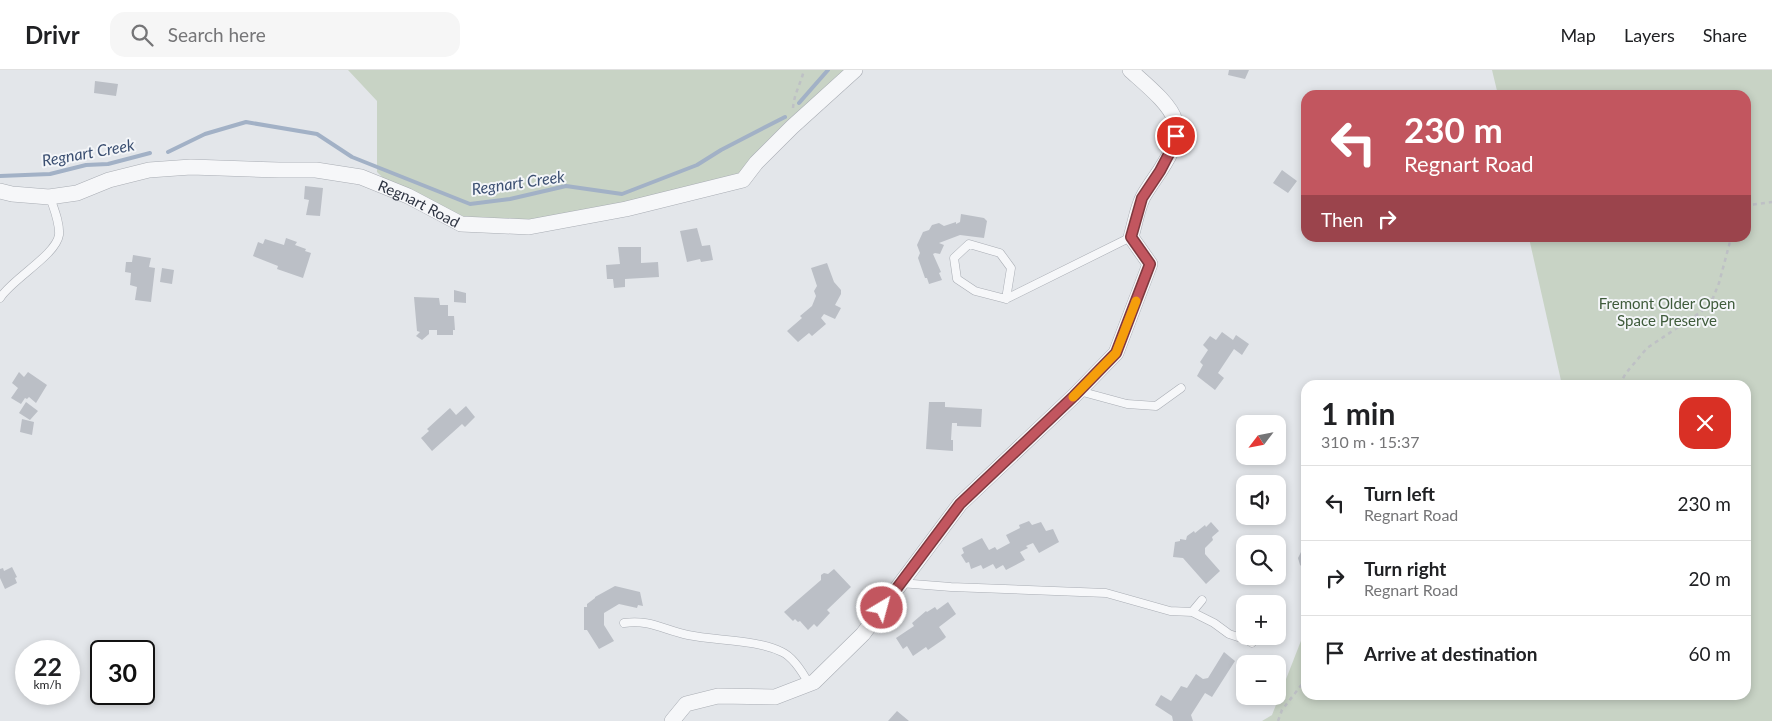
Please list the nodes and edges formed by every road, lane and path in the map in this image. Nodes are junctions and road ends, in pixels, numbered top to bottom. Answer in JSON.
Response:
{"nodes":[{"id":1,"x":804,"y":70,"type":"edge"},
{"id":2,"x":855,"y":70,"type":"edge"},
{"id":3,"x":1130,"y":70,"type":"edge"},
{"id":4,"x":793,"y":111,"type":"dead end"},
{"id":5,"x":0,"y":191,"type":"edge"},
{"id":6,"x":50,"y":197,"type":"junction"},
{"id":7,"x":1772,"y":202,"type":"edge"},
{"id":8,"x":1751,"y":205,"type":"edge"},
{"id":9,"x":1131,"y":237,"type":"junction"},
{"id":10,"x":1729,"y":242,"type":"edge"},
{"id":11,"x":0,"y":298,"type":"edge"},
{"id":12,"x":1006,"y":299,"type":"junction"},
{"id":13,"x":1622,"y":380,"type":"edge"},
{"id":14,"x":1181,"y":388,"type":"dead end"},
{"id":15,"x":1079,"y":390,"type":"junction"},
{"id":16,"x":900,"y":583,"type":"junction"},
{"id":17,"x":1202,"y":600,"type":"dead end"},
{"id":18,"x":1192,"y":612,"type":"junction"},
{"id":19,"x":624,"y":624,"type":"dead end"},
{"id":20,"x":1236,"y":638,"type":"edge"},
{"id":21,"x":809,"y":684,"type":"junction"},
{"id":22,"x":1301,"y":685,"type":"edge"},
{"id":23,"x":672,"y":721,"type":"edge"},
{"id":24,"x":1278,"y":721,"type":"edge"}],
"edges":[{"from":1,"to":4,"type":"path"},
{"from":2,"to":6,"type":"street","name":"Regnart Road"},
{"from":3,"to":9,"type":"street"},
{"from":5,"to":6,"type":"street","name":"Regnart Road"},
{"from":6,"to":11,"type":"lane"},
{"from":7,"to":8,"type":"path"},
{"from":9,"to":12,"type":"lane"},
{"from":9,"to":15,"type":"street"},
{"from":10,"to":13,"type":"path"},
{"from":12,"to":12,"type":"lane"},
{"from":14,"to":15,"type":"lane"},
{"from":15,"to":16,"type":"street"},
{"from":16,"to":18,"type":"lane"},
{"from":16,"to":21,"type":"street"},
{"from":17,"to":18,"type":"lane"},
{"from":18,"to":20,"type":"lane"},
{"from":19,"to":21,"type":"lane"},
{"from":21,"to":23,"type":"street"},
{"from":22,"to":24,"type":"path"}]}
